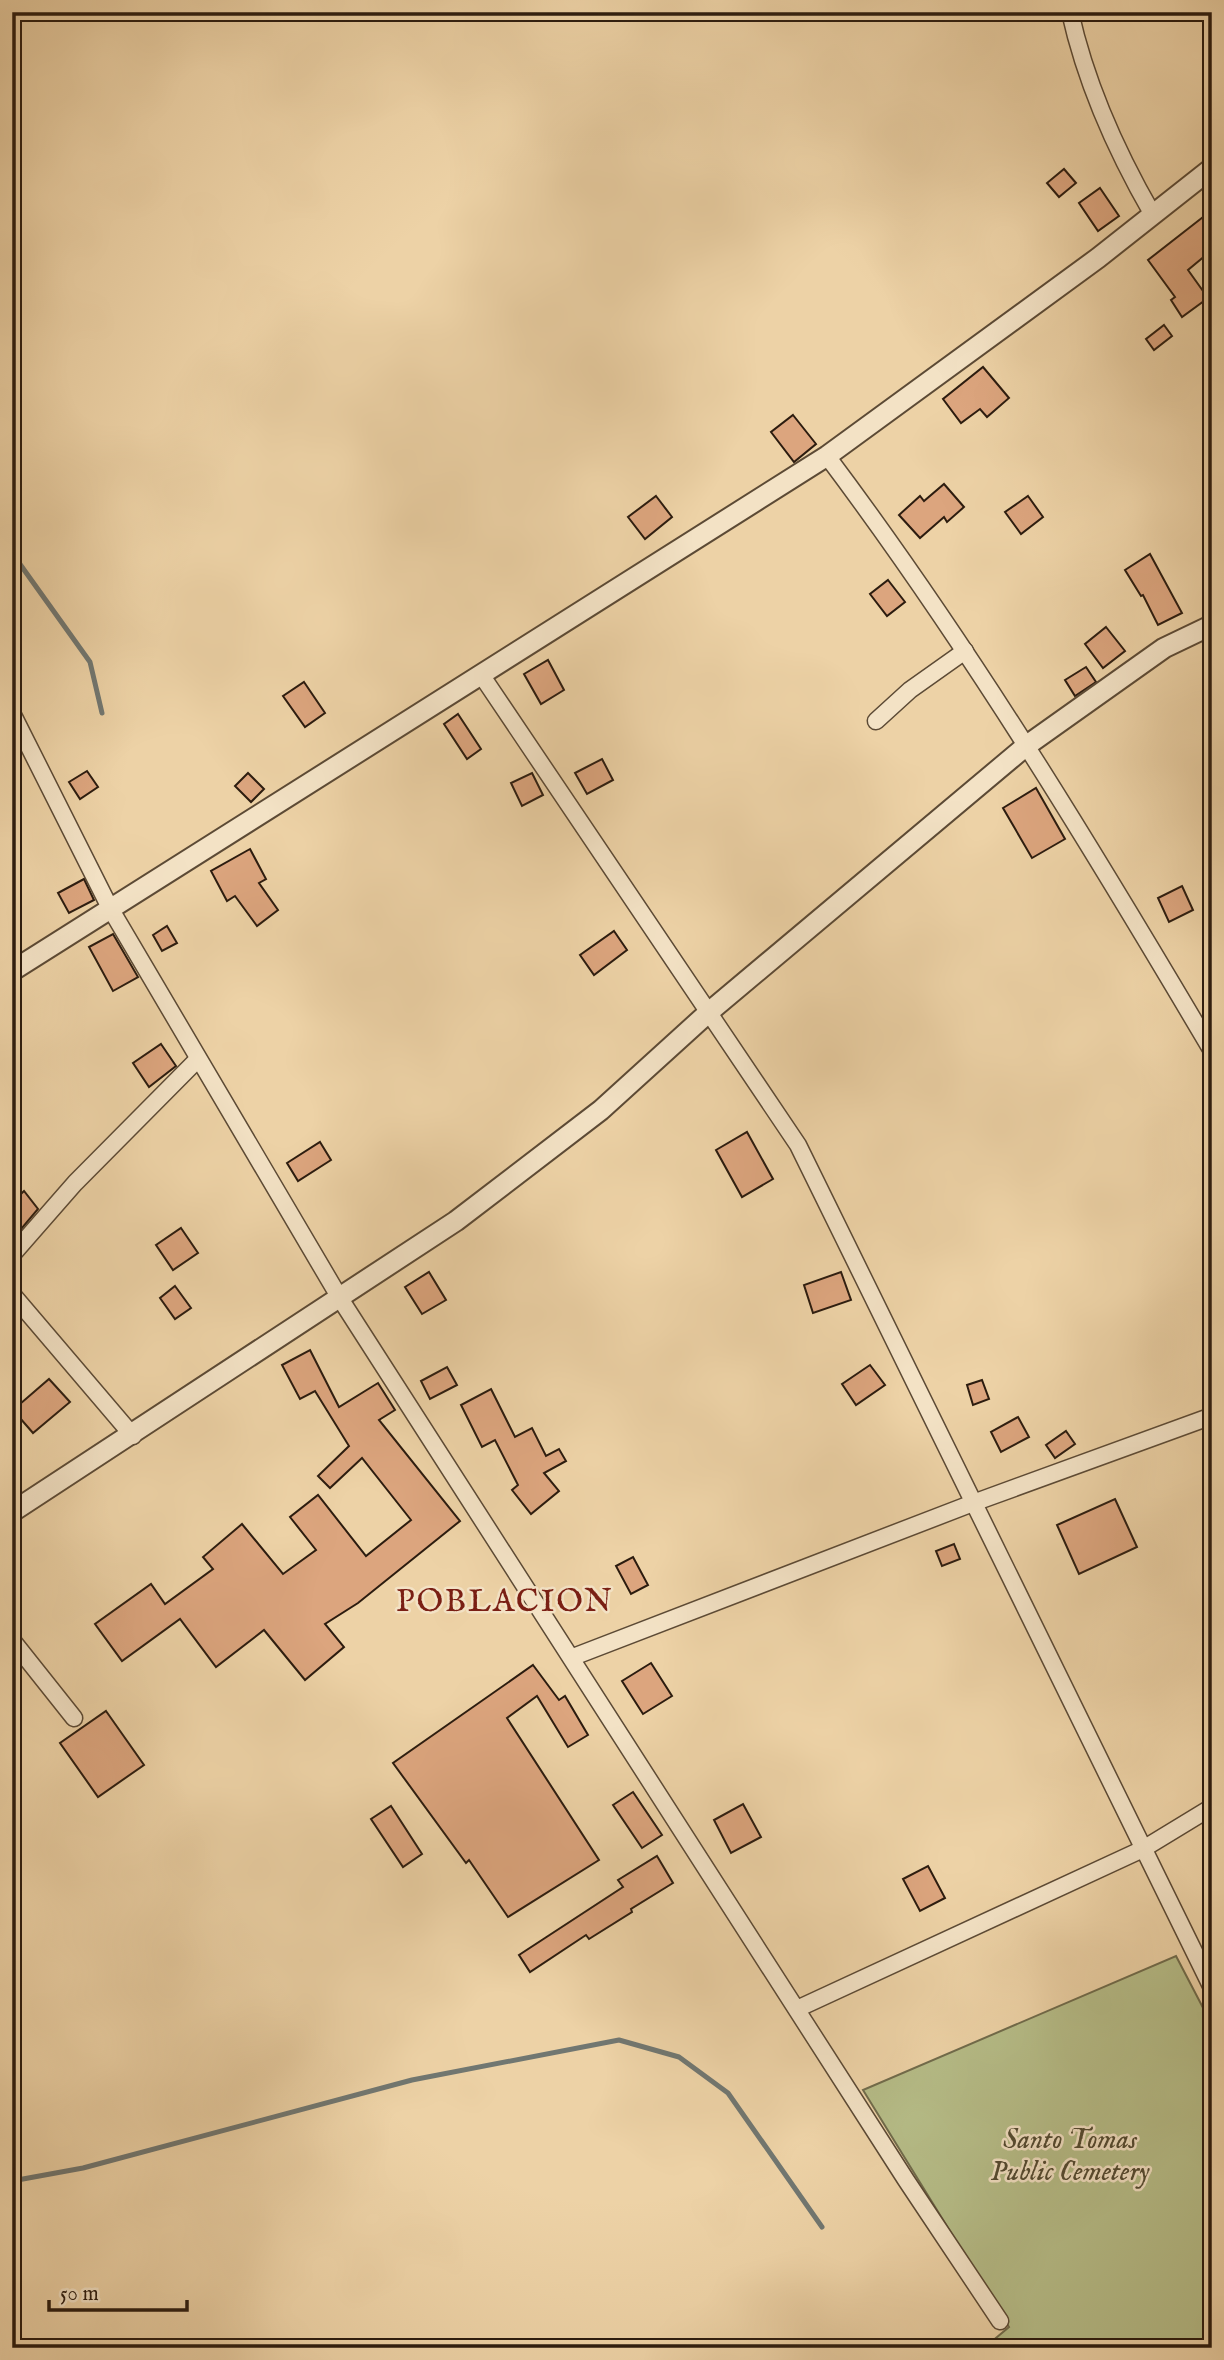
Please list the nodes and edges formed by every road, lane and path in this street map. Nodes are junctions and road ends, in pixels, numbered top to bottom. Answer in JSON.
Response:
{"nodes":[{"id":1,"x":1070,"y":12,"type":"edge"},
{"id":2,"x":1212,"y":168,"type":"edge"},
{"id":3,"x":1153,"y":215,"type":"junction"},
{"id":4,"x":827,"y":456,"type":"junction"},
{"id":5,"x":1212,"y":625,"type":"edge"},
{"id":6,"x":965,"y":652,"type":"junction"},
{"id":7,"x":482,"y":676,"type":"junction"},
{"id":8,"x":12,"y":713,"type":"edge"},
{"id":9,"x":876,"y":721,"type":"dead end"},
{"id":10,"x":1026,"y":746,"type":"junction"},
{"id":11,"x":110,"y":908,"type":"junction"},
{"id":12,"x":12,"y":971,"type":"edge"},
{"id":13,"x":709,"y":1012,"type":"junction"},
{"id":14,"x":1212,"y":1051,"type":"edge"},
{"id":15,"x":198,"y":1059,"type":"junction"},
{"id":16,"x":12,"y":1255,"type":"edge"},
{"id":17,"x":12,"y":1294,"type":"edge"},
{"id":18,"x":341,"y":1300,"type":"junction"},
{"id":19,"x":1212,"y":1416,"type":"edge"},
{"id":20,"x":133,"y":1436,"type":"junction"},
{"id":21,"x":973,"y":1503,"type":"junction"},
{"id":22,"x":12,"y":1512,"type":"edge"},
{"id":23,"x":12,"y":1640,"type":"edge"},
{"id":24,"x":573,"y":1657,"type":"junction"},
{"id":25,"x":74,"y":1718,"type":"dead end"},
{"id":26,"x":1212,"y":1807,"type":"edge"},
{"id":27,"x":1143,"y":1849,"type":"junction"},
{"id":28,"x":1212,"y":1988,"type":"edge"},
{"id":29,"x":799,"y":2008,"type":"junction"},
{"id":30,"x":1000,"y":2321,"type":"dead end"}],
"edges":[{"from":1,"to":3,"type":"street"},
{"from":2,"to":3,"type":"street"},
{"from":3,"to":4,"type":"street"},
{"from":4,"to":6,"type":"street"},
{"from":4,"to":7,"type":"street"},
{"from":5,"to":10,"type":"street"},
{"from":6,"to":9,"type":"street"},
{"from":6,"to":10,"type":"street"},
{"from":7,"to":11,"type":"street"},
{"from":7,"to":13,"type":"street"},
{"from":8,"to":11,"type":"street"},
{"from":10,"to":13,"type":"street"},
{"from":10,"to":14,"type":"street"},
{"from":11,"to":12,"type":"street"},
{"from":11,"to":15,"type":"street"},
{"from":13,"to":18,"type":"street"},
{"from":13,"to":21,"type":"street"},
{"from":15,"to":16,"type":"street"},
{"from":15,"to":18,"type":"street"},
{"from":17,"to":20,"type":"street"},
{"from":18,"to":20,"type":"street"},
{"from":18,"to":24,"type":"street"},
{"from":19,"to":21,"type":"street"},
{"from":20,"to":22,"type":"street"},
{"from":21,"to":24,"type":"street"},
{"from":21,"to":27,"type":"street"},
{"from":23,"to":25,"type":"street"},
{"from":24,"to":29,"type":"street"},
{"from":26,"to":27,"type":"street"},
{"from":27,"to":28,"type":"street"},
{"from":27,"to":29,"type":"street"},
{"from":29,"to":30,"type":"street"}]}
